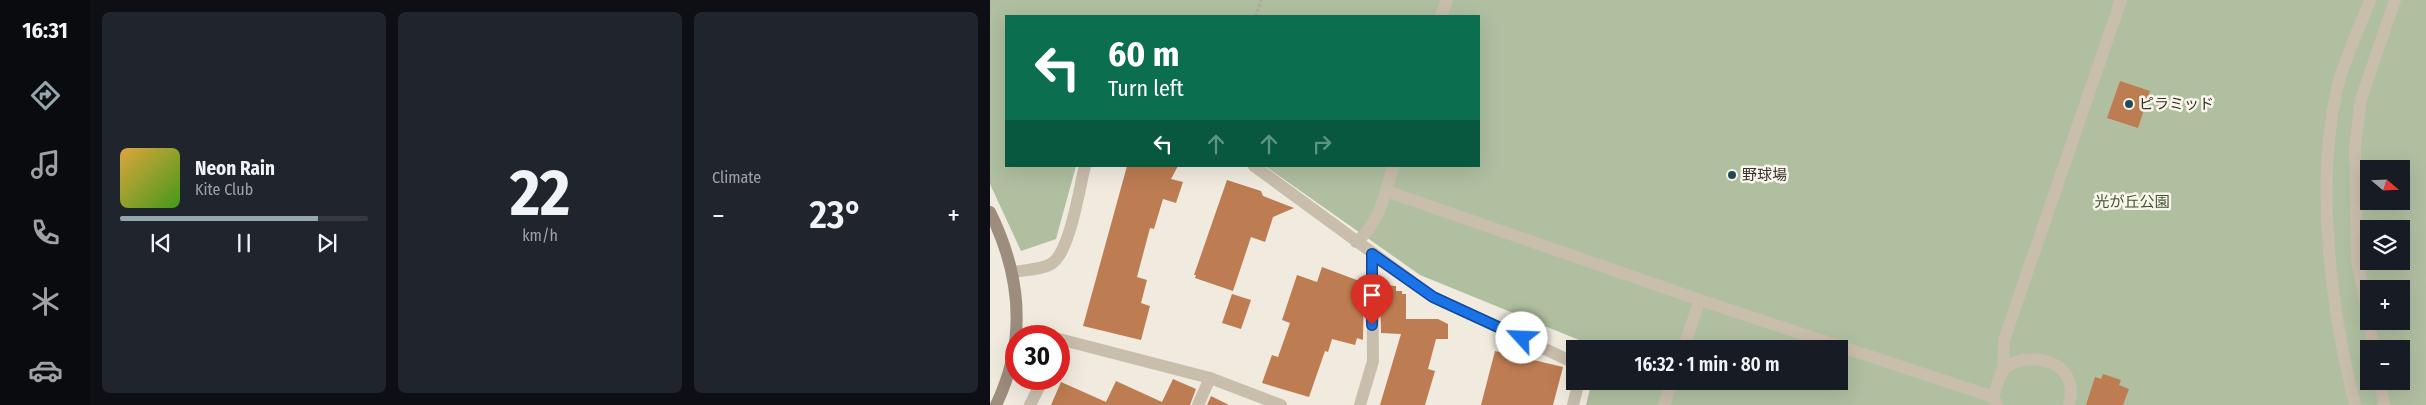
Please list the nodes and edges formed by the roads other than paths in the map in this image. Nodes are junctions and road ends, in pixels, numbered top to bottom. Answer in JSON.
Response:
{"nodes":[{"id":1,"x":1447,"y":0,"type":"edge"},
{"id":2,"x":2121,"y":0,"type":"edge"},
{"id":3,"x":2370,"y":0,"type":"edge"},
{"id":4,"x":2395,"y":0,"type":"edge"},
{"id":5,"x":1441,"y":15,"type":"edge"},
{"id":6,"x":1085,"y":167,"type":"edge"},
{"id":7,"x":1255,"y":167,"type":"edge"},
{"id":8,"x":1393,"y":167,"type":"edge"},
{"id":9,"x":1386,"y":191,"type":"junction"},
{"id":10,"x":990,"y":212,"type":"edge"},
{"id":11,"x":1356,"y":242,"type":"junction"},
{"id":12,"x":1372,"y":254,"type":"junction"},
{"id":13,"x":1013,"y":272,"type":"junction"},
{"id":14,"x":1700,"y":300,"type":"junction"},
{"id":15,"x":1016,"y":325,"type":"edge"},
{"id":16,"x":1686,"y":340,"type":"edge"},
{"id":17,"x":2372,"y":340,"type":"edge"},
{"id":18,"x":1070,"y":343,"type":"edge"},
{"id":19,"x":1566,"y":358,"type":"edge"},
{"id":20,"x":2003,"y":371,"type":"junction"},
{"id":21,"x":1210,"y":378,"type":"junction"},
{"id":22,"x":1005,"y":381,"type":"edge"},
{"id":23,"x":1038,"y":390,"type":"edge"},
{"id":24,"x":1577,"y":390,"type":"edge"},
{"id":25,"x":1669,"y":390,"type":"edge"},
{"id":26,"x":2382,"y":390,"type":"edge"},
{"id":27,"x":1995,"y":401,"type":"edge"},
{"id":28,"x":996,"y":405,"type":"edge"},
{"id":29,"x":1030,"y":405,"type":"edge"},
{"id":30,"x":1198,"y":405,"type":"edge"},
{"id":31,"x":1282,"y":405,"type":"edge"},
{"id":32,"x":1360,"y":405,"type":"edge"},
{"id":33,"x":1573,"y":405,"type":"edge"},
{"id":34,"x":1664,"y":405,"type":"edge"},
{"id":35,"x":2069,"y":405,"type":"edge"},
{"id":36,"x":2355,"y":405,"type":"edge"},
{"id":37,"x":2384,"y":405,"type":"edge"}],
"edges":[{"from":1,"to":5,"type":"street"},
{"from":2,"to":20,"type":"street"},
{"from":3,"to":36,"type":"street"},
{"from":4,"to":17,"type":"street"},
{"from":6,"to":13,"type":"street"},
{"from":7,"to":11,"type":"street"},
{"from":8,"to":9,"type":"street"},
{"from":9,"to":11,"type":"street"},
{"from":9,"to":14,"type":"street"},
{"from":10,"to":13,"type":"street"},
{"from":11,"to":12,"type":"street"},
{"from":12,"to":19,"type":"street"},
{"from":12,"to":32,"type":"street"},
{"from":13,"to":15,"type":"street"},
{"from":14,"to":16,"type":"street"},
{"from":14,"to":27,"type":"street"},
{"from":18,"to":21,"type":"street"},
{"from":20,"to":27,"type":"street"},
{"from":20,"to":35,"type":"street"},
{"from":21,"to":30,"type":"street"},
{"from":21,"to":31,"type":"street"},
{"from":22,"to":28,"type":"street"},
{"from":23,"to":29,"type":"street"},
{"from":24,"to":33,"type":"street"},
{"from":25,"to":34,"type":"street"},
{"from":26,"to":37,"type":"street"}]}
